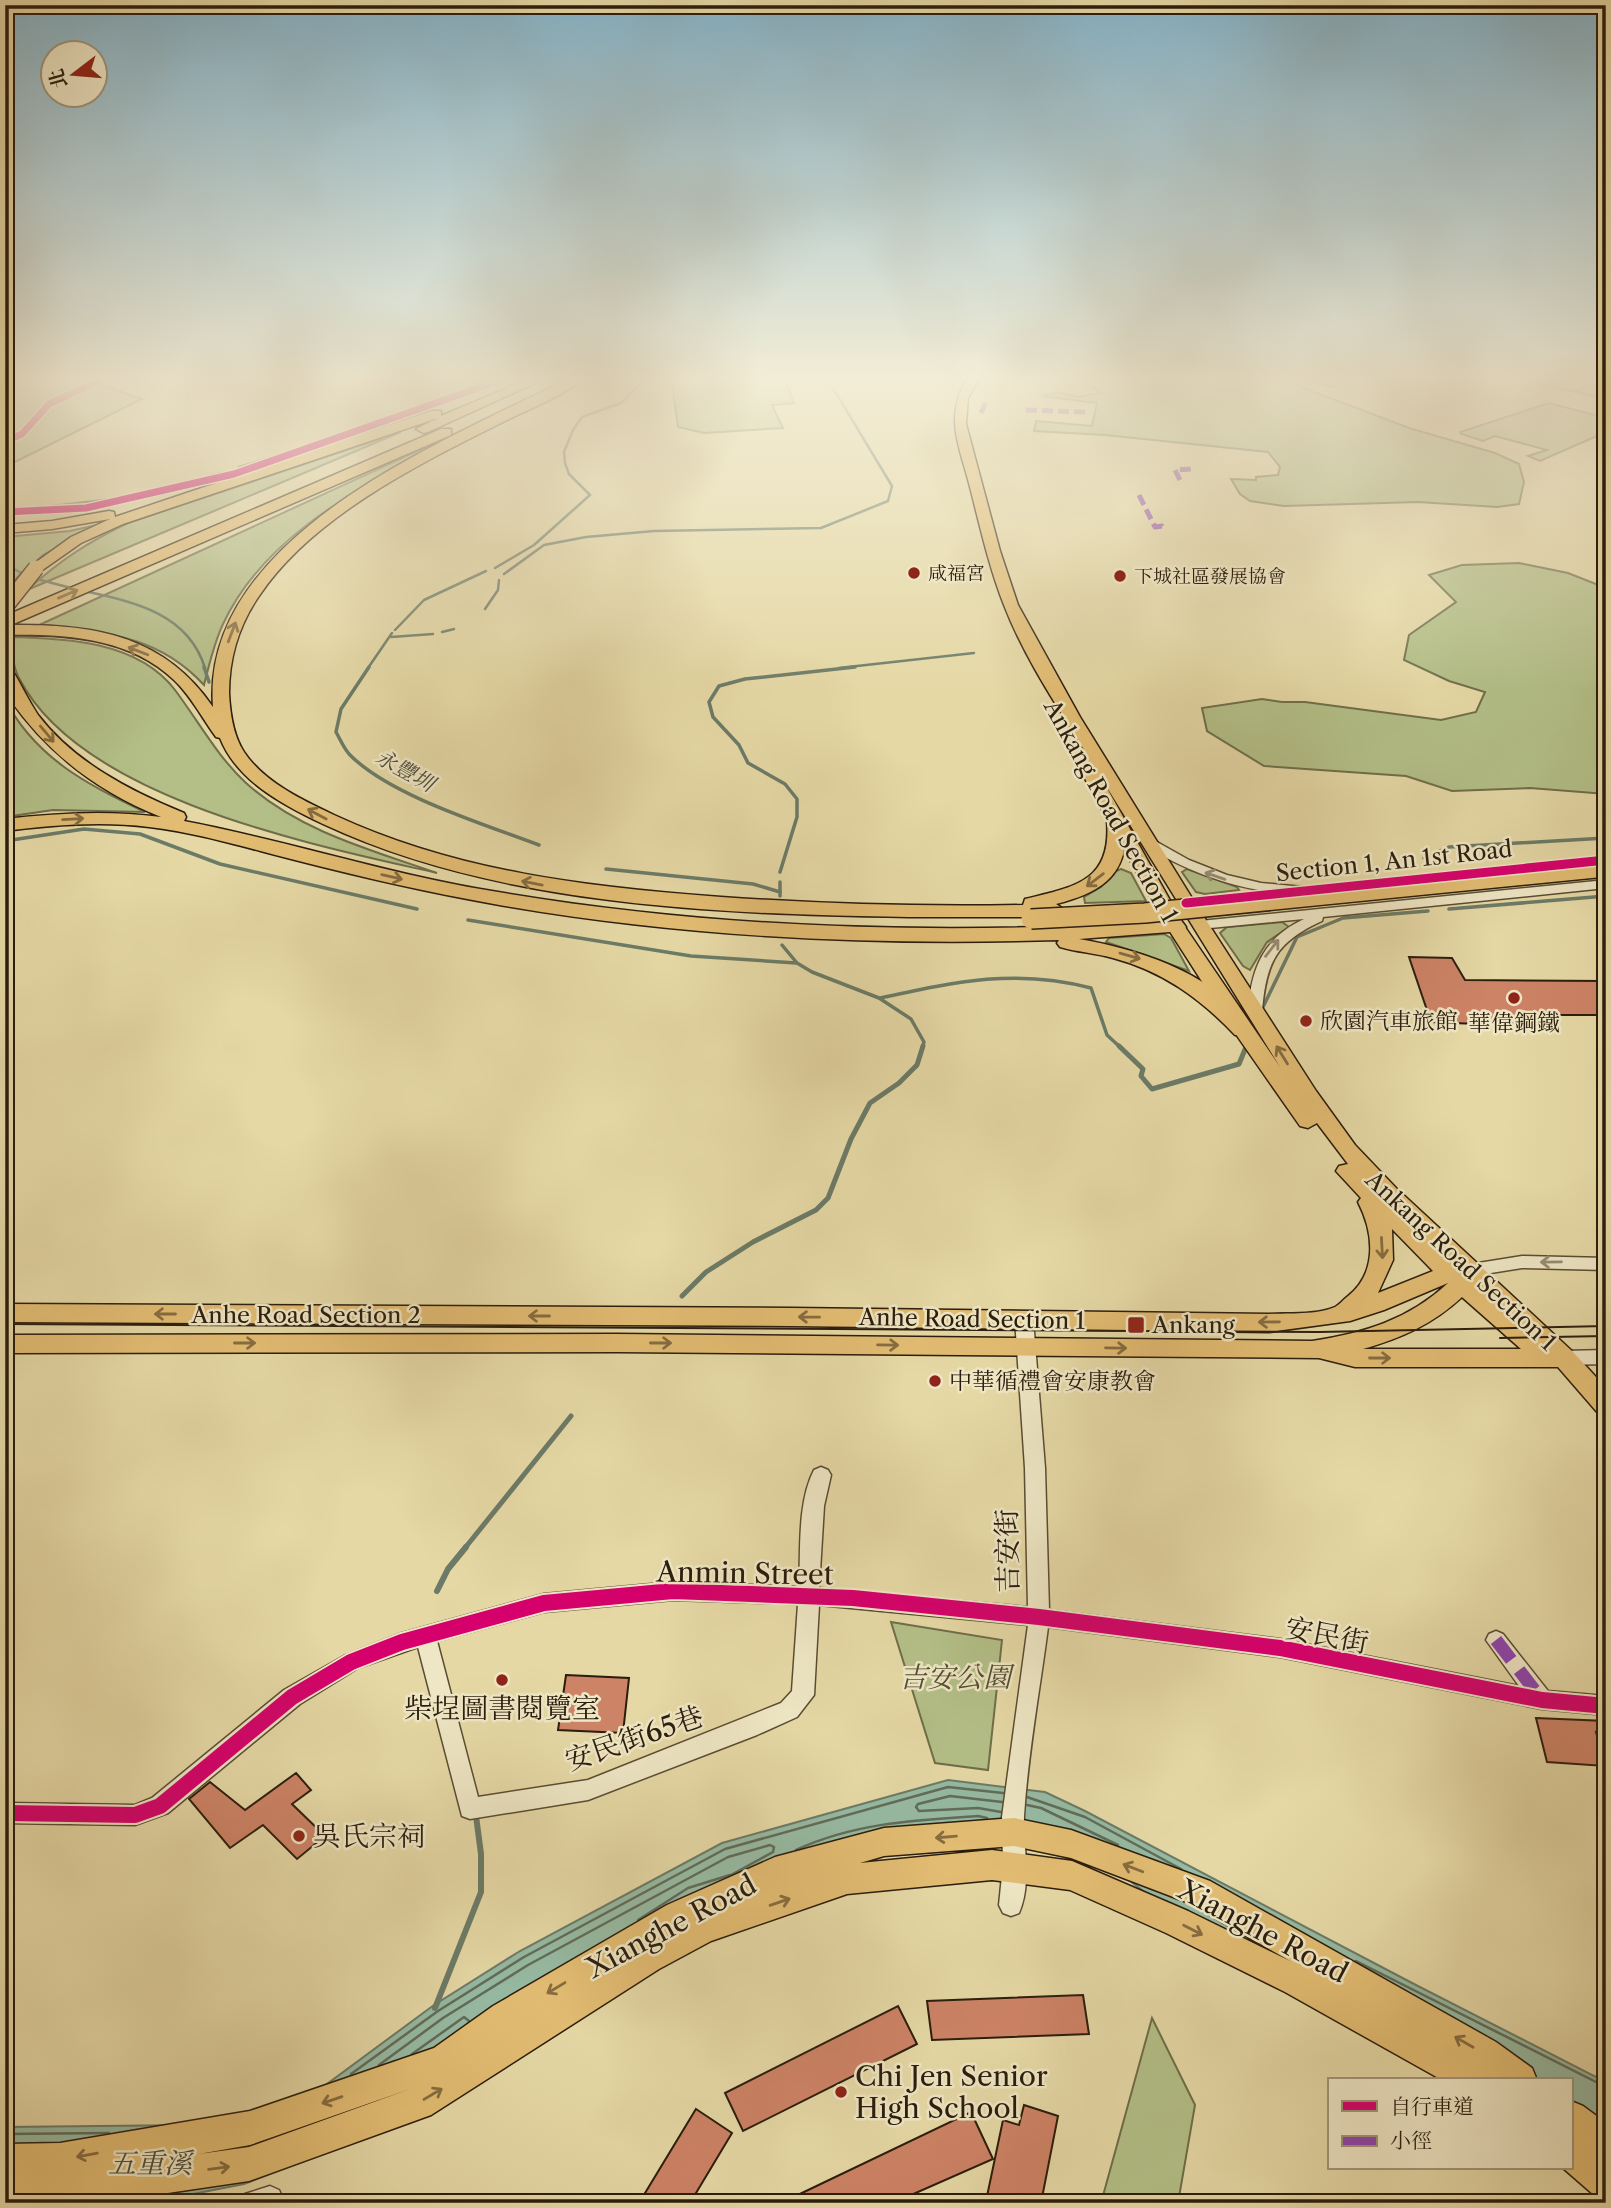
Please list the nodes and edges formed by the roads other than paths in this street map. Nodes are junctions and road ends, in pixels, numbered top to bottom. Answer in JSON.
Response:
{"nodes":[{"id":1,"x":200,"y":483,"type":"edge"},
{"id":2,"x":226,"y":483,"type":"edge"},
{"id":3,"x":295,"y":483,"type":"edge"},
{"id":4,"x":327,"y":483,"type":"edge"},
{"id":5,"x":385,"y":483,"type":"edge"},
{"id":6,"x":966,"y":483,"type":"edge"},
{"id":7,"x":977,"y":483,"type":"edge"},
{"id":8,"x":220,"y":485,"type":"junction"},
{"id":9,"x":5,"y":512,"type":"edge"},
{"id":10,"x":5,"y":528,"type":"edge"},
{"id":11,"x":5,"y":607,"type":"edge"},
{"id":12,"x":5,"y":622,"type":"edge"},
{"id":13,"x":5,"y":630,"type":"edge"},
{"id":14,"x":7,"y":675,"type":"edge"},
{"id":15,"x":234,"y":751,"type":"junction"},
{"id":16,"x":1116,"y":821,"type":"junction"},
{"id":17,"x":5,"y":825,"type":"edge"},
{"id":18,"x":234,"y":838,"type":"junction"},
{"id":19,"x":1148,"y":841,"type":"junction"},
{"id":20,"x":1606,"y":860,"type":"edge"},
{"id":21,"x":1606,"y":867,"type":"edge"},
{"id":22,"x":1606,"y":874,"type":"edge"},
{"id":23,"x":1416,"y":880,"type":"junction"},
{"id":24,"x":1606,"y":884,"type":"edge"},
{"id":25,"x":566,"y":889,"type":"junction"},
{"id":26,"x":1306,"y":891,"type":"junction"},
{"id":27,"x":1431,"y":901,"type":"junction"},
{"id":28,"x":1186,"y":903,"type":"junction"},
{"id":29,"x":1163,"y":905,"type":"junction"},
{"id":30,"x":551,"y":907,"type":"junction"},
{"id":31,"x":1339,"y":911,"type":"junction"},
{"id":32,"x":925,"y":912,"type":"junction"},
{"id":33,"x":1033,"y":923,"type":"junction"},
{"id":34,"x":1200,"y":925,"type":"junction"},
{"id":35,"x":1176,"y":927,"type":"junction"},
{"id":36,"x":990,"y":936,"type":"junction"},
{"id":37,"x":1249,"y":1021,"type":"junction"},
{"id":38,"x":1358,"y":1185,"type":"junction"},
{"id":39,"x":1606,"y":1264,"type":"edge"},
{"id":40,"x":1462,"y":1276,"type":"junction"},
{"id":41,"x":5,"y":1313,"type":"edge"},
{"id":42,"x":56,"y":1313,"type":"junction"},
{"id":43,"x":1337,"y":1315,"type":"junction"},
{"id":44,"x":608,"y":1316,"type":"joint"},
{"id":45,"x":1024,"y":1319,"type":"junction"},
{"id":46,"x":43,"y":1343,"type":"junction"},
{"id":47,"x":593,"y":1343,"type":"joint"},
{"id":48,"x":5,"y":1344,"type":"edge"},
{"id":49,"x":1027,"y":1347,"type":"junction"},
{"id":50,"x":1312,"y":1350,"type":"junction"},
{"id":51,"x":1606,"y":1357,"type":"edge"},
{"id":52,"x":1564,"y":1358,"type":"junction"},
{"id":53,"x":1606,"y":1405,"type":"edge"},
{"id":54,"x":821,"y":1475,"type":"dead end"},
{"id":55,"x":809,"y":1596,"type":"junction"},
{"id":56,"x":1039,"y":1617,"type":"junction"},
{"id":57,"x":425,"y":1636,"type":"junction"},
{"id":58,"x":1496,"y":1640,"type":"dead end"},
{"id":59,"x":1542,"y":1700,"type":"junction"},
{"id":60,"x":1606,"y":1706,"type":"edge"},
{"id":61,"x":5,"y":1814,"type":"edge"},
{"id":62,"x":1014,"y":1825,"type":"junction"},
{"id":63,"x":1015,"y":1866,"type":"junction"},
{"id":64,"x":1012,"y":1905,"type":"dead end"},
{"id":65,"x":1471,"y":2078,"type":"edge"},
{"id":66,"x":1517,"y":2078,"type":"edge"},
{"id":67,"x":1572,"y":2119,"type":"edge"},
{"id":68,"x":1606,"y":2144,"type":"edge"},
{"id":69,"x":1572,"y":2153,"type":"edge"},
{"id":70,"x":5,"y":2161,"type":"edge"},
{"id":71,"x":1606,"y":2183,"type":"edge"},
{"id":72,"x":5,"y":2194,"type":"edge"}],
"edges":[{"from":1,"to":9,"type":"street"},
{"from":2,"to":8,"type":"highway"},
{"from":3,"to":11,"type":"highway"},
{"from":12,"to":4,"type":"highway","one_way":true},
{"from":15,"to":5,"type":"highway","one_way":true},
{"from":6,"to":16,"type":"main road","name":"Ankang Road Section 1"},
{"from":7,"to":19,"type":"main road","name":"Ankang Road Section 1"},
{"from":8,"to":10,"type":"highway"},
{"from":8,"to":11,"type":"highway","bridge":true},
{"from":15,"to":13,"type":"highway","one_way":true},
{"from":14,"to":18,"type":"highway","one_way":true},
{"from":25,"to":15,"type":"highway","one_way":true},
{"from":16,"to":29,"type":"main road","name":"Ankang Road Section 1"},
{"from":16,"to":32,"type":"highway","one_way":true},
{"from":17,"to":18,"type":"highway","one_way":true},
{"from":18,"to":30,"type":"highway","one_way":true},
{"from":26,"to":19,"type":"street","one_way":true},
{"from":19,"to":28,"type":"main road","name":"Ankang Road Section 1"},
{"from":20,"to":23,"type":"street","name":"Section 1, An 1st Road"},
{"from":21,"to":33,"type":"highway","bridge":true},
{"from":22,"to":33,"type":"highway"},
{"from":23,"to":26,"type":"street","name":"Section 1, An 1st Road"},
{"from":23,"to":27,"type":"street"},
{"from":24,"to":27,"type":"street","name":"Section 1, An 1st Road"},
{"from":25,"to":32,"type":"highway"},
{"from":25,"to":33,"type":"highway"},
{"from":26,"to":28,"type":"street","name":"Section 1, An 1st Road"},
{"from":27,"to":31,"type":"street","name":"Section 1, An 1st Road"},
{"from":28,"to":29,"type":"main road"},
{"from":28,"to":34,"type":"main road","name":"Ankang Road Section 1"},
{"from":29,"to":32,"type":"highway"},
{"from":29,"to":35,"type":"main road","name":"Ankang Road Section 1"},
{"from":30,"to":33,"type":"highway"},
{"from":30,"to":36,"type":"highway"},
{"from":31,"to":34,"type":"street","name":"Section 1, An 1st Road"},
{"from":37,"to":31,"type":"street","one_way":true},
{"from":34,"to":35,"type":"main road"},
{"from":34,"to":37,"type":"main road","name":"Ankang Road Section 1"},
{"from":35,"to":36,"type":"highway"},
{"from":35,"to":37,"type":"main road","name":"Ankang Road Section 1"},
{"from":36,"to":37,"type":"highway","one_way":true},
{"from":37,"to":38,"type":"main road","name":"Ankang Road Section 1"},
{"from":40,"to":37,"type":"main road","name":"Ankang Road Section 1","one_way":true},
{"from":38,"to":40,"type":"main road","name":"Ankang Road Section 1"},
{"from":38,"to":43,"type":"main road","name":"Anhe Road Section 1","one_way":true},
{"from":39,"to":40,"type":"street","one_way":true},
{"from":40,"to":43,"type":"main road","name":"Anhe Road Section 1"},
{"from":40,"to":50,"type":"main road","name":"Anhe Road Section 1"},
{"from":40,"to":52,"type":"main road","name":"Ankang Road Section 1"},
{"from":41,"to":42,"type":"main road","name":"Anhe Road Section 2"},
{"from":44,"to":42,"type":"main road","name":"Anhe Road Section 2","one_way":true},
{"from":42,"to":46,"type":"main road"},
{"from":43,"to":45,"type":"main road","name":"Anhe Road Section 1","one_way":true},
{"from":45,"to":44,"type":"main road","name":"Anhe Road Section 1","one_way":true},
{"from":45,"to":49,"type":"street","name":"吉安街"},
{"from":46,"to":47,"type":"main road","name":"Anhe Road Section 2","one_way":true},
{"from":46,"to":48,"type":"main road","name":"Anhe Road Section 2"},
{"from":47,"to":49,"type":"main road","name":"Anhe Road Section 1","one_way":true},
{"from":49,"to":50,"type":"main road","name":"Anhe Road Section 1","one_way":true},
{"from":49,"to":56,"type":"street","name":"吉安街"},
{"from":50,"to":52,"type":"main road","name":"Anhe Road Section 1","one_way":true},
{"from":51,"to":52,"type":"street"},
{"from":52,"to":53,"type":"main road","name":"Ankang Road Section 1"},
{"from":54,"to":55,"type":"street"},
{"from":55,"to":56,"type":"street","name":"Anmin Street"},
{"from":55,"to":57,"type":"street","name":"Anmin Street"},
{"from":55,"to":57,"type":"street","name":"安民街65巷"},
{"from":56,"to":59,"type":"street","name":"安民街"},
{"from":56,"to":62,"type":"street","name":"吉安街"},
{"from":57,"to":61,"type":"street","name":"Anmin Street"},
{"from":58,"to":59,"type":"street"},
{"from":59,"to":60,"type":"street","name":"安民街"},
{"from":62,"to":63,"type":"street","name":"吉安街"},
{"from":66,"to":62,"type":"main road","name":"Xianghe Road","one_way":true},
{"from":62,"to":70,"type":"main road","name":"Xianghe Road","one_way":true},
{"from":63,"to":64,"type":"street","name":"吉安街"},
{"from":63,"to":65,"type":"main road","name":"Xianghe Road","one_way":true},
{"from":72,"to":63,"type":"main road","name":"Xianghe Road","one_way":true},
{"from":67,"to":68,"type":"main road"},
{"from":69,"to":71,"type":"main road"}]}
